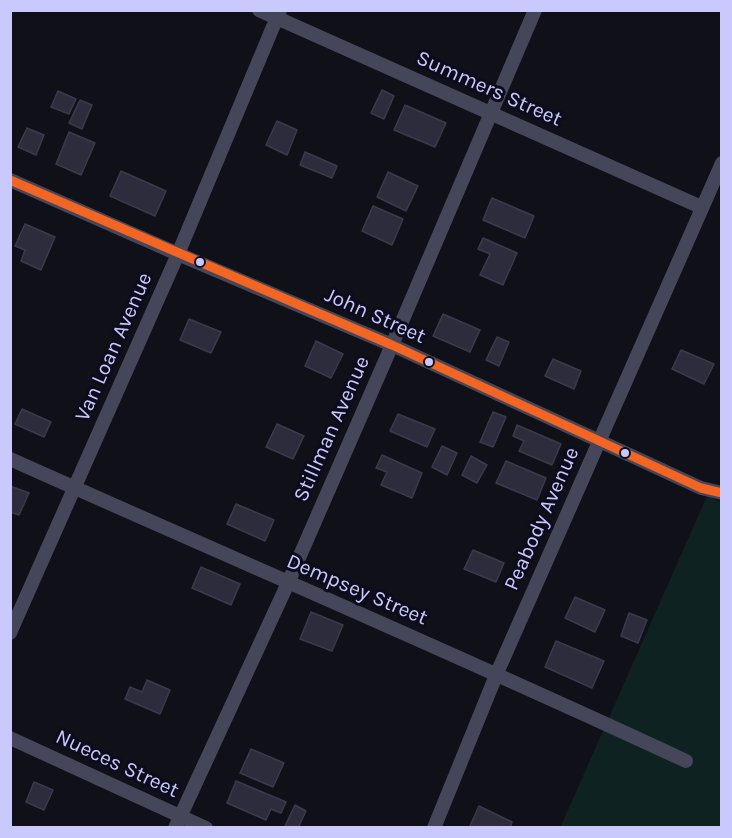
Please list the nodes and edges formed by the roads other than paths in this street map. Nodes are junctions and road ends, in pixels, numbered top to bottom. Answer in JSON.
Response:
{"nodes":[{"id":1,"x":259,"y":10,"type":"edge"},
{"id":2,"x":535,"y":10,"type":"edge"},
{"id":3,"x":278,"y":14,"type":"edge"},
{"id":4,"x":490,"y":113,"type":"junction"},
{"id":5,"x":722,"y":163,"type":"edge"},
{"id":6,"x":10,"y":180,"type":"edge"},
{"id":7,"x":701,"y":207,"type":"junction"},
{"id":8,"x":178,"y":254,"type":"junction"},
{"id":9,"x":392,"y":345,"type":"junction"},
{"id":10,"x":599,"y":442,"type":"junction"},
{"id":11,"x":10,"y":459,"type":"edge"},
{"id":12,"x":74,"y":488,"type":"junction"},
{"id":13,"x":722,"y":493,"type":"edge"},
{"id":14,"x":288,"y":583,"type":"junction"},
{"id":15,"x":10,"y":633,"type":"edge"},
{"id":16,"x":497,"y":673,"type":"junction"},
{"id":17,"x":10,"y":738,"type":"edge"},
{"id":18,"x":686,"y":761,"type":"dead end"},
{"id":19,"x":177,"y":822,"type":"edge"},
{"id":20,"x":206,"y":828,"type":"edge"},
{"id":21,"x":434,"y":828,"type":"edge"}],
"edges":[{"from":1,"to":3,"type":"street","name":"Summers Street"},
{"from":2,"to":4,"type":"street","name":"Stillman Avenue"},
{"from":3,"to":4,"type":"street","name":"Summers Street"},
{"from":3,"to":8,"type":"street","name":"Van Loan Avenue"},
{"from":4,"to":7,"type":"street","name":"Summers Street"},
{"from":4,"to":9,"type":"street","name":"Stillman Avenue"},
{"from":5,"to":7,"type":"street","name":"Peabody Avenue"},
{"from":6,"to":8,"type":"street","name":"John Street"},
{"from":7,"to":10,"type":"street","name":"Peabody Avenue"},
{"from":8,"to":9,"type":"street","name":"John Street"},
{"from":8,"to":12,"type":"street","name":"Van Loan Avenue"},
{"from":9,"to":10,"type":"street","name":"John Street"},
{"from":9,"to":14,"type":"street","name":"Stillman Avenue"},
{"from":10,"to":13,"type":"street","name":"John Street"},
{"from":10,"to":16,"type":"street","name":"Peabody Avenue"},
{"from":11,"to":12,"type":"street","name":"Dempsey Street"},
{"from":12,"to":14,"type":"street","name":"Dempsey Street"},
{"from":12,"to":15,"type":"street","name":"Van Loan Avenue"},
{"from":14,"to":16,"type":"street","name":"Dempsey Street"},
{"from":14,"to":19,"type":"street","name":"Stillman Avenue"},
{"from":16,"to":18,"type":"street","name":"Dempsey Street"},
{"from":16,"to":21,"type":"street","name":"Peabody Avenue"},
{"from":17,"to":19,"type":"street","name":"Nueces Street"},
{"from":19,"to":20,"type":"street","name":"Nueces Street"}]}
